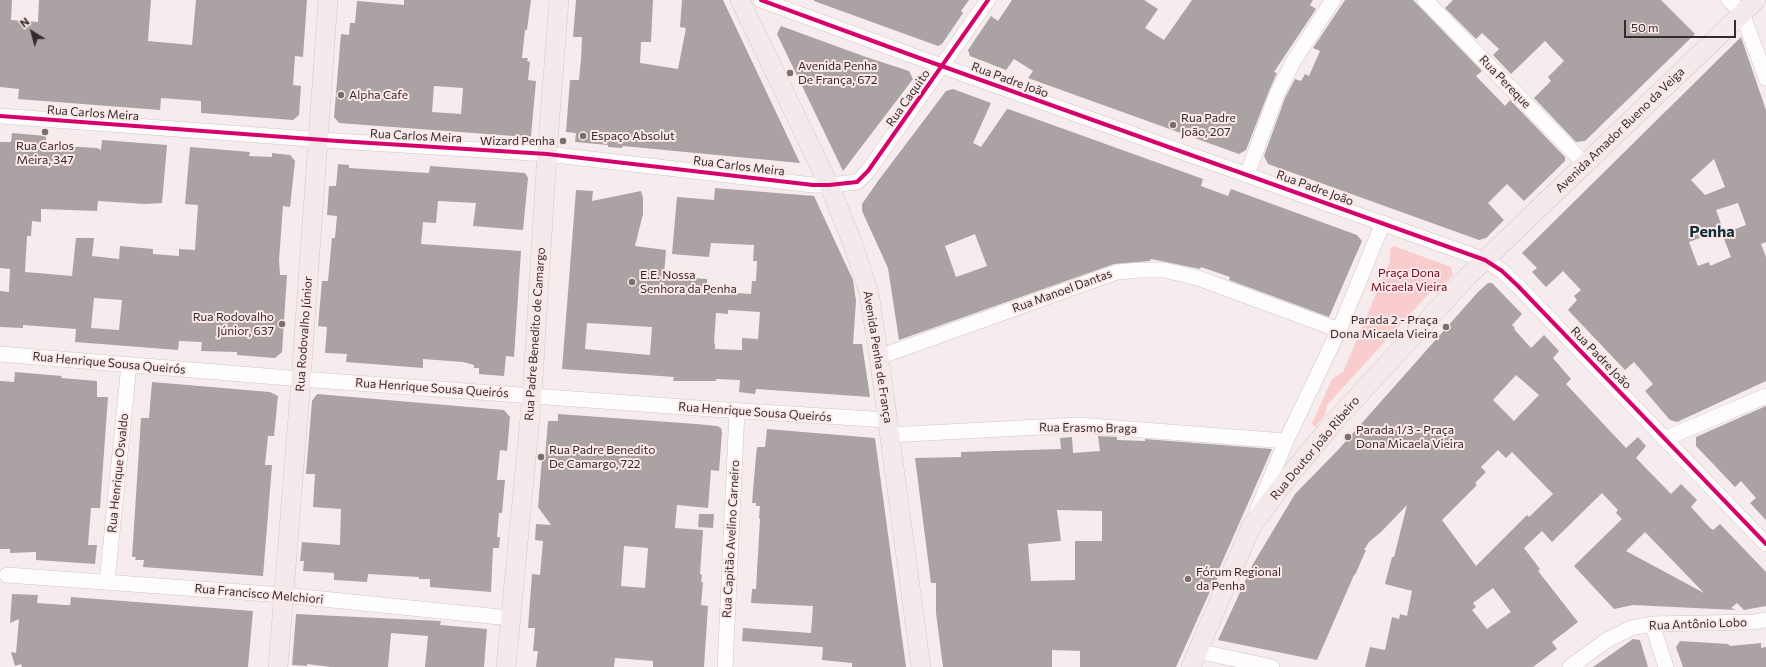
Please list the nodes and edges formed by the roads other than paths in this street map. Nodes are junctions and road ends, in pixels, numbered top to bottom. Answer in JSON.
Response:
{"nodes":[{"id":1,"x":328,"y":0,"type":"edge"},
{"id":2,"x":559,"y":0,"type":"edge"},
{"id":3,"x":740,"y":0,"type":"edge"},
{"id":4,"x":761,"y":0,"type":"edge"},
{"id":5,"x":988,"y":0,"type":"edge"},
{"id":6,"x":1333,"y":0,"type":"edge"},
{"id":7,"x":1425,"y":0,"type":"edge"},
{"id":8,"x":1756,"y":0,"type":"edge"},
{"id":9,"x":1736,"y":6,"type":"edge"},
{"id":10,"x":943,"y":67,"type":"junction"},
{"id":11,"x":1766,"y":78,"type":"edge"},
{"id":12,"x":0,"y":116,"type":"edge"},
{"id":13,"x":318,"y":139,"type":"junction"},
{"id":14,"x":547,"y":154,"type":"junction"},
{"id":15,"x":1585,"y":164,"type":"junction"},
{"id":16,"x":1247,"y":175,"type":"junction"},
{"id":17,"x":830,"y":185,"type":"junction"},
{"id":18,"x":1383,"y":223,"type":"junction"},
{"id":19,"x":1485,"y":260,"type":"junction"},
{"id":20,"x":1339,"y":330,"type":"junction"},
{"id":21,"x":0,"y":354,"type":"edge"},
{"id":22,"x":879,"y":357,"type":"junction"},
{"id":23,"x":129,"y":365,"type":"junction"},
{"id":24,"x":301,"y":378,"type":"junction"},
{"id":25,"x":532,"y":396,"type":"junction"},
{"id":26,"x":1766,"y":396,"type":"edge"},
{"id":27,"x":737,"y":411,"type":"junction"},
{"id":28,"x":889,"y":428,"type":"junction"},
{"id":29,"x":1664,"y":439,"type":"junction"},
{"id":30,"x":1286,"y":441,"type":"junction"},
{"id":31,"x":1251,"y":527,"type":"junction"},
{"id":32,"x":1766,"y":544,"type":"edge"},
{"id":33,"x":7,"y":575,"type":"dead end"},
{"id":34,"x":107,"y":582,"type":"junction"},
{"id":35,"x":283,"y":595,"type":"junction"},
{"id":36,"x":510,"y":618,"type":"junction"},
{"id":37,"x":1766,"y":620,"type":"edge"},
{"id":38,"x":1652,"y":624,"type":"junction"},
{"id":39,"x":1194,"y":659,"type":"edge"},
{"id":40,"x":278,"y":667,"type":"edge"},
{"id":41,"x":506,"y":667,"type":"edge"},
{"id":42,"x":725,"y":667,"type":"edge"},
{"id":43,"x":921,"y":667,"type":"edge"},
{"id":44,"x":1272,"y":667,"type":"edge"},
{"id":45,"x":1570,"y":667,"type":"edge"},
{"id":46,"x":1666,"y":667,"type":"edge"}],
"edges":[{"from":1,"to":13,"type":"main road","name":"Rua Rodovalho Júnior"},
{"from":2,"to":14,"type":"main road","name":"Rua Padre Benedito de Camargo"},
{"from":3,"to":17,"type":"main road","name":"Avenida Penha de França"},
{"from":4,"to":10,"type":"street","name":"Rua Padre João"},
{"from":5,"to":10,"type":"street","name":"Rua Caquito"},
{"from":6,"to":16,"type":"street"},
{"from":7,"to":15,"type":"street","name":"Rua Pereque"},
{"from":8,"to":9,"type":"main road","name":"Avenida Amador Bueno da Veiga"},
{"from":9,"to":11,"type":"street"},
{"from":9,"to":15,"type":"main road","name":"Avenida Amador Bueno da Veiga"},
{"from":10,"to":16,"type":"street","name":"Rua Padre João"},
{"from":10,"to":17,"type":"street","name":"Rua Caquito"},
{"from":12,"to":13,"type":"street","name":"Rua Carlos Meira"},
{"from":13,"to":14,"type":"street","name":"Rua Carlos Meira"},
{"from":13,"to":24,"type":"main road","name":"Rua Rodovalho Júnior"},
{"from":14,"to":17,"type":"street","name":"Rua Carlos Meira"},
{"from":14,"to":25,"type":"main road","name":"Rua Padre Benedito de Camargo"},
{"from":15,"to":19,"type":"main road","name":"Avenida Amador Bueno da Veiga"},
{"from":16,"to":18,"type":"street","name":"Rua Padre João"},
{"from":17,"to":22,"type":"main road","name":"Avenida Penha de França"},
{"from":18,"to":19,"type":"street","name":"Rua Padre João"},
{"from":18,"to":20,"type":"street"},
{"from":19,"to":29,"type":"street","name":"Rua Padre João"},
{"from":19,"to":31,"type":"main road","name":"Rua Doutor João Ribeiro"},
{"from":20,"to":22,"type":"street","name":"Rua Manoel Dantas"},
{"from":20,"to":30,"type":"street"},
{"from":21,"to":23,"type":"street","name":"Rua Henrique Sousa Queirós"},
{"from":22,"to":28,"type":"main road","name":"Avenida Penha de França"},
{"from":23,"to":24,"type":"street","name":"Rua Henrique Sousa Queirós"},
{"from":23,"to":34,"type":"street","name":"Rua Henrique Osvaldo"},
{"from":24,"to":25,"type":"street","name":"Rua Henrique Sousa Queirós"},
{"from":24,"to":35,"type":"main road","name":"Rua Rodovalho Júnior"},
{"from":25,"to":27,"type":"street","name":"Rua Henrique Sousa Queirós"},
{"from":25,"to":36,"type":"main road","name":"Rua Padre Benedito de Camargo"},
{"from":26,"to":29,"type":"street"},
{"from":27,"to":28,"type":"street","name":"Rua Henrique Sousa Queirós"},
{"from":27,"to":42,"type":"street","name":"Rua Capitão Avelino Carneiro"},
{"from":28,"to":30,"type":"street","name":"Rua Erasmo Braga"},
{"from":28,"to":43,"type":"main road","name":"Avenida Penha de França"},
{"from":29,"to":32,"type":"street","name":"Rua Padre João"},
{"from":30,"to":31,"type":"street"},
{"from":31,"to":39,"type":"main road","name":"Rua Doutor João Ribeiro"},
{"from":33,"to":34,"type":"street","name":"Rua Francisco Melchiori"},
{"from":34,"to":35,"type":"street","name":"Rua Francisco Melchiori"},
{"from":35,"to":36,"type":"street","name":"Rua Francisco Melchiori"},
{"from":35,"to":40,"type":"main road","name":"Rua Rodovalho Júnior"},
{"from":36,"to":41,"type":"main road","name":"Rua Padre Benedito de Camargo"},
{"from":37,"to":38,"type":"street","name":"Rua Antônio Lobo"},
{"from":38,"to":45,"type":"street","name":"Rua Antônio Lobo"},
{"from":38,"to":46,"type":"street"},
{"from":39,"to":44,"type":"street"}]}
